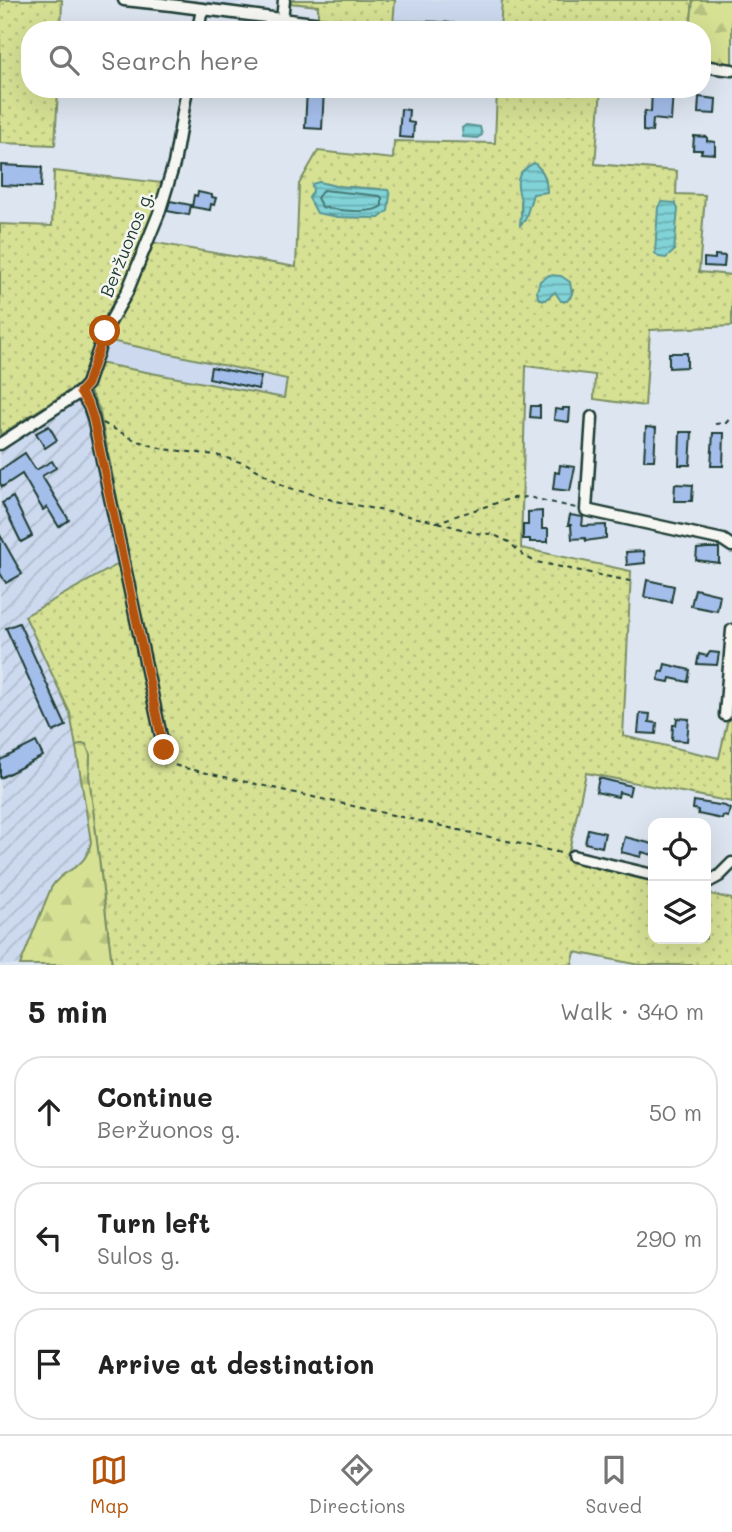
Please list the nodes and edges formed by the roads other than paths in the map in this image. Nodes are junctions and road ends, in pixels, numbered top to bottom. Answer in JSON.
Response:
{"nodes":[{"id":1,"x":124,"y":0,"type":"edge"},
{"id":2,"x":284,"y":0,"type":"edge"},
{"id":3,"x":202,"y":9,"type":"junction"},
{"id":4,"x":282,"y":20,"type":"junction"},
{"id":5,"x":200,"y":21,"type":"edge"},
{"id":6,"x":292,"y":21,"type":"edge"},
{"id":7,"x":711,"y":67,"type":"edge"},
{"id":8,"x":732,"y":69,"type":"edge"},
{"id":9,"x":185,"y":98,"type":"edge"},
{"id":10,"x":80,"y":392,"type":"junction"},
{"id":11,"x":592,"y":417,"type":"dead end"},
{"id":12,"x":0,"y":444,"type":"edge"},
{"id":13,"x":732,"y":546,"type":"edge"},
{"id":14,"x":732,"y":630,"type":"edge"},
{"id":15,"x":724,"y":715,"type":"dead end"},
{"id":16,"x":164,"y":750,"type":"road end"},
{"id":17,"x":573,"y":856,"type":"road end"},
{"id":18,"x":732,"y":863,"type":"edge"},
{"id":19,"x":648,"y":874,"type":"edge"},
{"id":20,"x":710,"y":881,"type":"edge"}],
"edges":[{"from":1,"to":3,"type":"street"},
{"from":2,"to":4,"type":"street"},
{"from":3,"to":4,"type":"street"},
{"from":3,"to":5,"type":"street"},
{"from":4,"to":6,"type":"street"},
{"from":7,"to":8,"type":"street"},
{"from":9,"to":10,"type":"street","name":"Beržuonos g."},
{"from":10,"to":12,"type":"street"},
{"from":10,"to":16,"type":"street"},
{"from":11,"to":13,"type":"street"},
{"from":14,"to":15,"type":"street"},
{"from":17,"to":19,"type":"street"},
{"from":18,"to":20,"type":"street"}]}
